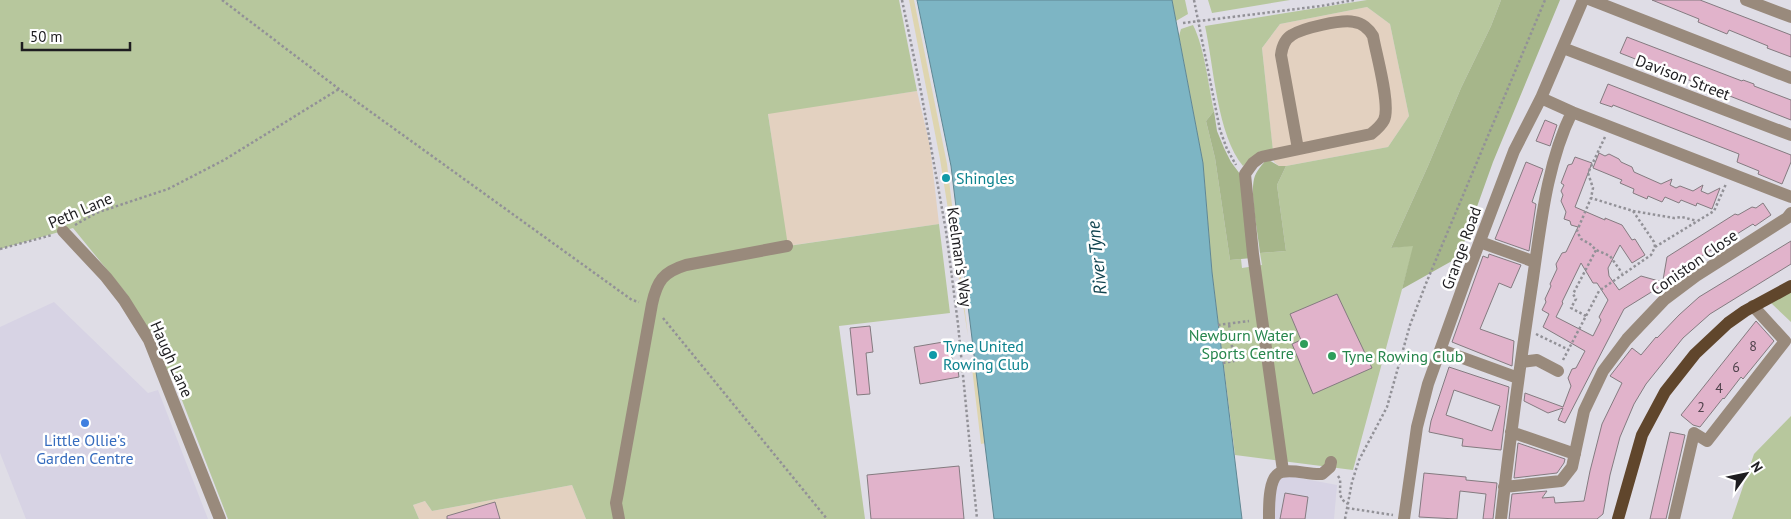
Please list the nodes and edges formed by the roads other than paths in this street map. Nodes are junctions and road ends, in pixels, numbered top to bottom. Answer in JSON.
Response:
{"nodes":[{"id":1,"x":1583,"y":0,"type":"edge"},
{"id":2,"x":1591,"y":0,"type":"edge"},
{"id":3,"x":1746,"y":0,"type":"edge"},
{"id":4,"x":1791,"y":17,"type":"edge"},
{"id":5,"x":1563,"y":48,"type":"junction"},
{"id":6,"x":1791,"y":78,"type":"edge"},
{"id":7,"x":1541,"y":98,"type":"junction"},
{"id":8,"x":1572,"y":112,"type":"junction"},
{"id":9,"x":1791,"y":135,"type":"edge"},
{"id":10,"x":1298,"y":149,"type":"junction"},
{"id":11,"x":1791,"y":196,"type":"edge"},
{"id":12,"x":1791,"y":214,"type":"edge"},
{"id":13,"x":63,"y":232,"type":"road end"},
{"id":14,"x":1480,"y":242,"type":"junction"},
{"id":15,"x":788,"y":246,"type":"dead end"},
{"id":16,"x":1535,"y":262,"type":"junction"},
{"id":17,"x":1791,"y":286,"type":"edge"},
{"id":18,"x":1753,"y":306,"type":"junction"},
{"id":19,"x":1441,"y":350,"type":"junction"},
{"id":20,"x":1521,"y":362,"type":"junction"},
{"id":21,"x":1558,"y":371,"type":"road end"},
{"id":22,"x":1518,"y":378,"type":"junction"},
{"id":23,"x":1511,"y":432,"type":"junction"},
{"id":24,"x":1575,"y":454,"type":"junction"},
{"id":25,"x":1331,"y":462,"type":"dead end"},
{"id":26,"x":1283,"y":471,"type":"junction"},
{"id":27,"x":1504,"y":487,"type":"junction"},
{"id":28,"x":1404,"y":518,"type":"edge"},
{"id":29,"x":220,"y":519,"type":"edge"},
{"id":30,"x":619,"y":519,"type":"edge"},
{"id":31,"x":1269,"y":519,"type":"edge"},
{"id":32,"x":1501,"y":519,"type":"edge"},
{"id":33,"x":1618,"y":519,"type":"edge"},
{"id":34,"x":1674,"y":519,"type":"edge"}],
"edges":[{"from":1,"to":5,"type":"street","name":"Grange Road"},
{"from":2,"to":6,"type":"street"},
{"from":3,"to":4,"type":"street"},
{"from":5,"to":7,"type":"street","name":"Grange Road"},
{"from":5,"to":9,"type":"street","name":"Davison Street"},
{"from":7,"to":8,"type":"street"},
{"from":7,"to":14,"type":"street","name":"Grange Road"},
{"from":8,"to":11,"type":"street"},
{"from":8,"to":16,"type":"street"},
{"from":10,"to":10,"type":"street"},
{"from":10,"to":26,"type":"street"},
{"from":12,"to":24,"type":"street","name":"Coniston Close"},
{"from":13,"to":29,"type":"street","name":"Haugh Lane"},
{"from":14,"to":16,"type":"street"},
{"from":14,"to":19,"type":"street","name":"Grange Road"},
{"from":15,"to":30,"type":"street"},
{"from":16,"to":20,"type":"street"},
{"from":17,"to":18,"type":"main road"},
{"from":18,"to":33,"type":"main road"},
{"from":18,"to":34,"type":"street"},
{"from":19,"to":22,"type":"street"},
{"from":19,"to":28,"type":"street","name":"Grange Road"},
{"from":20,"to":21,"type":"street"},
{"from":20,"to":22,"type":"street"},
{"from":22,"to":23,"type":"street"},
{"from":23,"to":24,"type":"street"},
{"from":23,"to":27,"type":"street"},
{"from":24,"to":27,"type":"street","name":"Coniston Close"},
{"from":25,"to":26,"type":"street"},
{"from":26,"to":31,"type":"street"},
{"from":27,"to":32,"type":"street"}]}
